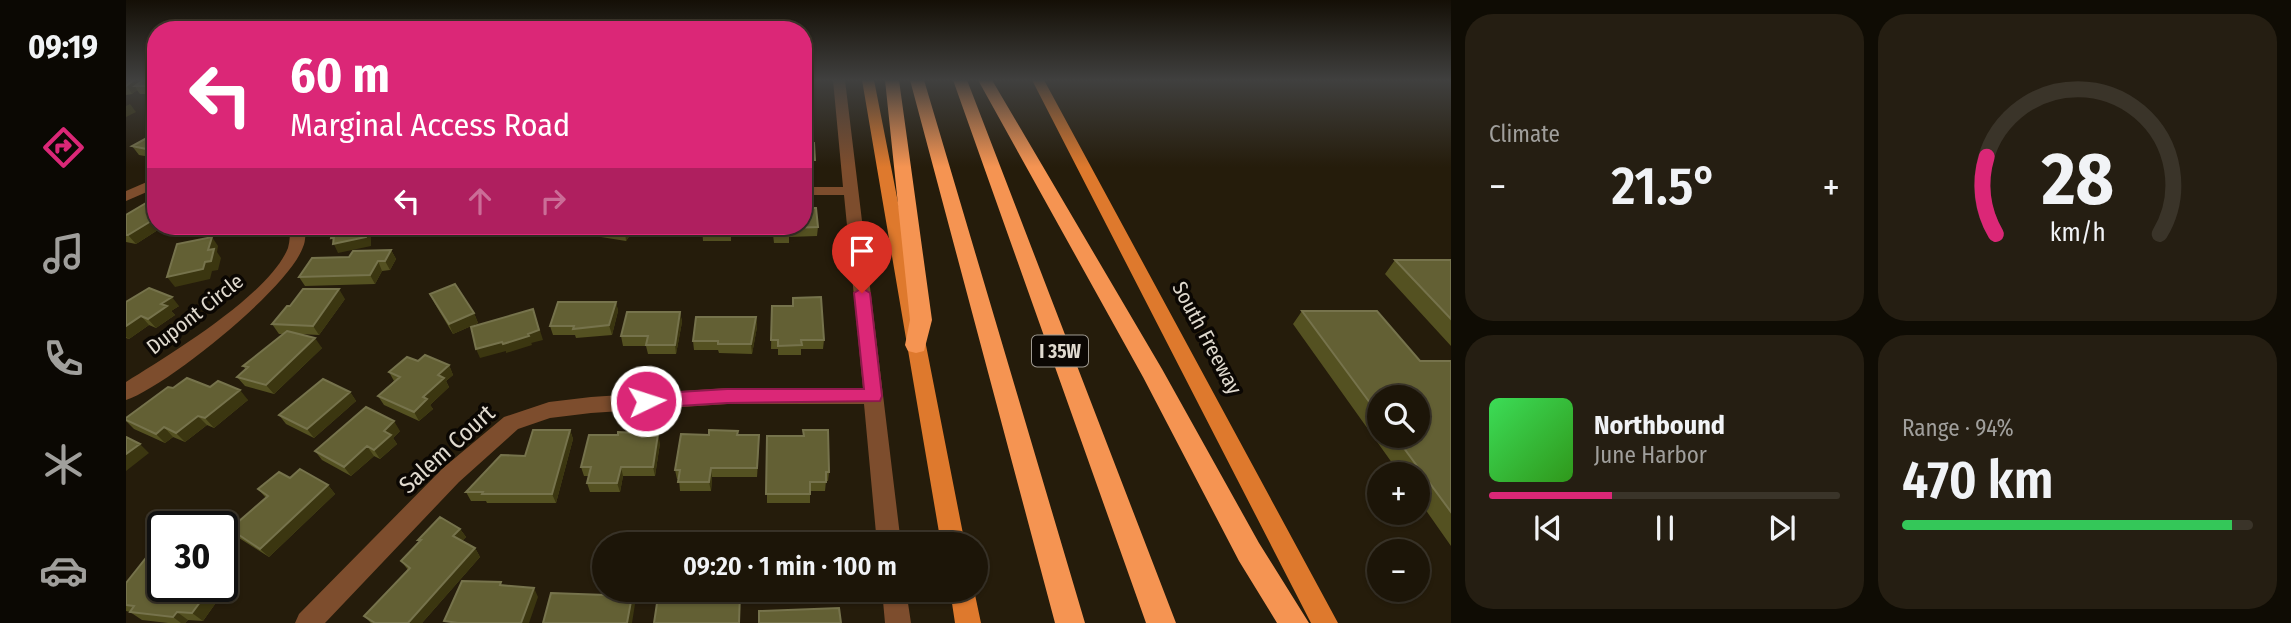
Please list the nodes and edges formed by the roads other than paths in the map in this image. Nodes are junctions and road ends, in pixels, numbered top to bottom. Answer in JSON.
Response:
{"nodes":[{"id":1,"x":842,"y":109,"type":"edge"},
{"id":2,"x":874,"y":109,"type":"edge"},
{"id":3,"x":896,"y":109,"type":"edge"},
{"id":4,"x":925,"y":109,"type":"edge"},
{"id":5,"x":971,"y":109,"type":"edge"},
{"id":6,"x":1002,"y":109,"type":"edge"},
{"id":7,"x":1053,"y":109,"type":"edge"},
{"id":8,"x":126,"y":180,"type":"edge"},
{"id":9,"x":147,"y":183,"type":"edge"},
{"id":10,"x":147,"y":187,"type":"edge"},
{"id":11,"x":812,"y":191,"type":"edge"},
{"id":12,"x":851,"y":191,"type":"junction"},
{"id":13,"x":126,"y":197,"type":"edge"},
{"id":14,"x":298,"y":235,"type":"edge"},
{"id":15,"x":916,"y":345,"type":"junction"},
{"id":16,"x":126,"y":393,"type":"edge"},
{"id":17,"x":873,"y":396,"type":"junction"},
{"id":18,"x":888,"y":532,"type":"edge"},
{"id":19,"x":951,"y":532,"type":"edge"},
{"id":20,"x":895,"y":602,"type":"edge"},
{"id":21,"x":964,"y":602,"type":"edge"},
{"id":22,"x":308,"y":623,"type":"edge"},
{"id":23,"x":898,"y":623,"type":"edge"},
{"id":24,"x":968,"y":623,"type":"edge"},
{"id":25,"x":1070,"y":623,"type":"edge"},
{"id":26,"x":1161,"y":623,"type":"edge"},
{"id":27,"x":1294,"y":623,"type":"edge"},
{"id":28,"x":1325,"y":623,"type":"edge"}],
"edges":[{"from":1,"to":12,"type":"street"},
{"from":2,"to":15,"type":"main road"},
{"from":3,"to":15,"type":"highway"},
{"from":4,"to":25,"type":"highway"},
{"from":5,"to":26,"type":"highway","number":"I 35W"},
{"from":6,"to":27,"type":"highway"},
{"from":7,"to":28,"type":"main road","name":"South Freeway"},
{"from":8,"to":9,"type":"street"},
{"from":10,"to":13,"type":"street"},
{"from":11,"to":12,"type":"street"},
{"from":12,"to":17,"type":"street"},
{"from":14,"to":16,"type":"street","name":"Dupont Circle"},
{"from":15,"to":19,"type":"main road"},
{"from":17,"to":18,"type":"street"},
{"from":17,"to":22,"type":"street","name":"Salem Court"},
{"from":20,"to":23,"type":"street"},
{"from":21,"to":24,"type":"main road"}]}
